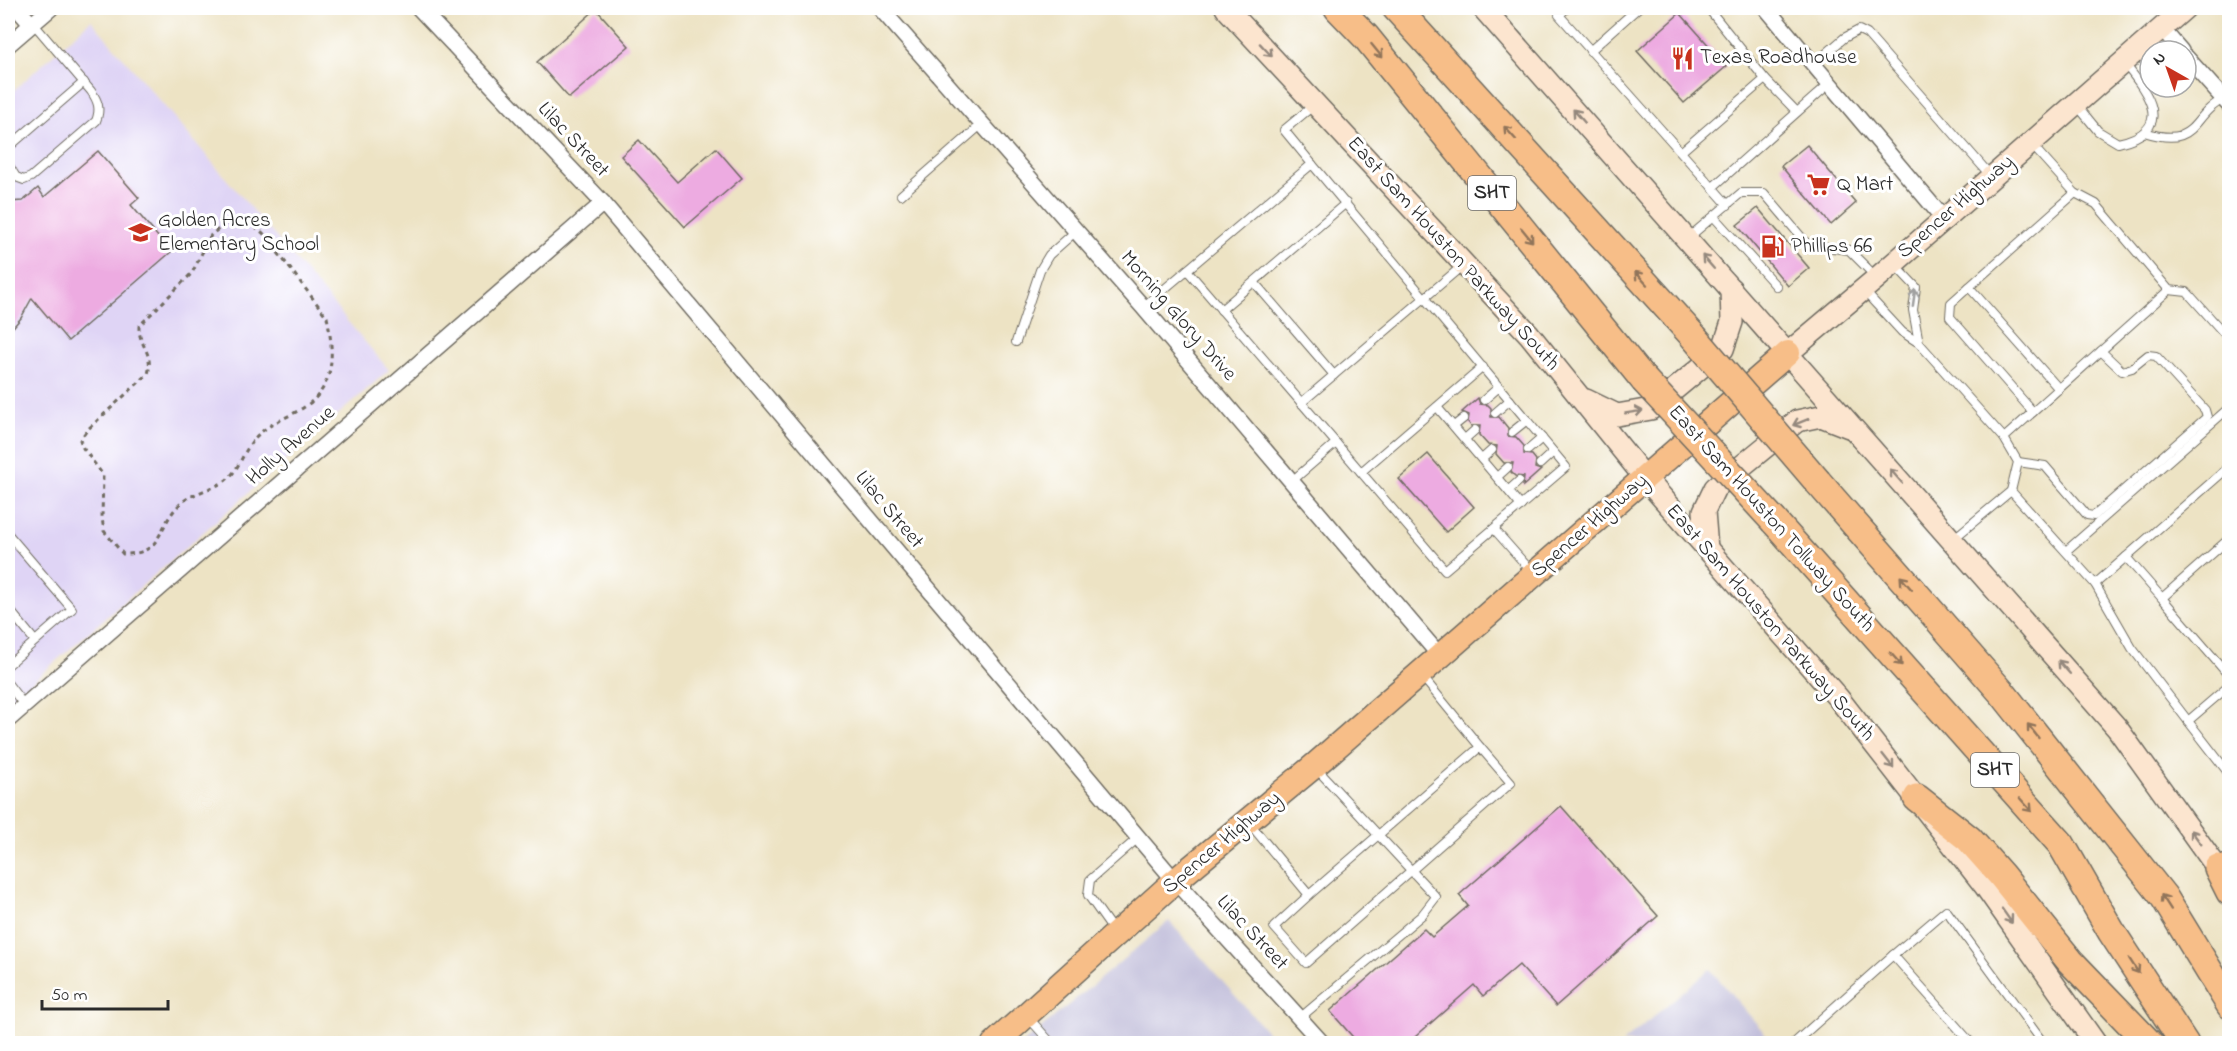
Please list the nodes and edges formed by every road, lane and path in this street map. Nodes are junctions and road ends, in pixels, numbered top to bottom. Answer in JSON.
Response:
{"nodes":[{"id":1,"x":17,"y":8,"type":"edge"},
{"id":2,"x":51,"y":8,"type":"edge"},
{"id":3,"x":419,"y":8,"type":"edge"},
{"id":4,"x":880,"y":8,"type":"edge"},
{"id":5,"x":1226,"y":8,"type":"edge"},
{"id":6,"x":1338,"y":8,"type":"edge"},
{"id":7,"x":1396,"y":8,"type":"edge"},
{"id":8,"x":1483,"y":8,"type":"edge"},
{"id":9,"x":1567,"y":8,"type":"edge"},
{"id":10,"x":1638,"y":8,"type":"edge"},
{"id":11,"x":1708,"y":8,"type":"edge"},
{"id":12,"x":1766,"y":8,"type":"edge"},
{"id":13,"x":2185,"y":8,"type":"edge"},
{"id":14,"x":32,"y":24,"type":"junction"},
{"id":15,"x":2161,"y":28,"type":"junction"},
{"id":16,"x":2171,"y":39,"type":"edge"},
{"id":17,"x":8,"y":45,"type":"edge"},
{"id":18,"x":1590,"y":51,"type":"junction"},
{"id":19,"x":2123,"y":62,"type":"junction"},
{"id":20,"x":1814,"y":64,"type":"junction"},
{"id":21,"x":2198,"y":70,"type":"edge"},
{"id":22,"x":1765,"y":79,"type":"junction"},
{"id":23,"x":84,"y":82,"type":"junction"},
{"id":24,"x":1830,"y":83,"type":"junction"},
{"id":25,"x":2227,"y":101,"type":"edge"},
{"id":26,"x":2075,"y":103,"type":"junction"},
{"id":27,"x":1316,"y":104,"type":"junction"},
{"id":28,"x":1797,"y":112,"type":"junction"},
{"id":29,"x":982,"y":124,"type":"junction"},
{"id":30,"x":2144,"y":132,"type":"junction"},
{"id":31,"x":2030,"y":142,"type":"junction"},
{"id":32,"x":1682,"y":151,"type":"junction"},
{"id":33,"x":8,"y":152,"type":"edge"},
{"id":34,"x":1312,"y":164,"type":"junction"},
{"id":35,"x":8,"y":165,"type":"edge"},
{"id":36,"x":1991,"y":176,"type":"junction"},
{"id":37,"x":1713,"y":187,"type":"junction"},
{"id":38,"x":2074,"y":193,"type":"junction"},
{"id":39,"x":901,"y":195,"type":"dead end"},
{"id":40,"x":603,"y":203,"type":"junction"},
{"id":41,"x":1346,"y":203,"type":"junction"},
{"id":42,"x":1728,"y":205,"type":"junction"},
{"id":43,"x":1714,"y":216,"type":"junction"},
{"id":44,"x":1943,"y":218,"type":"junction"},
{"id":45,"x":1076,"y":231,"type":"junction"},
{"id":46,"x":1688,"y":239,"type":"junction"},
{"id":47,"x":1892,"y":262,"type":"junction"},
{"id":48,"x":1464,"y":264,"type":"junction"},
{"id":49,"x":1187,"y":270,"type":"junction"},
{"id":50,"x":1254,"y":282,"type":"junction"},
{"id":51,"x":1869,"y":284,"type":"junction"},
{"id":52,"x":1776,"y":287,"type":"dead end"},
{"id":53,"x":1969,"y":287,"type":"junction"},
{"id":54,"x":1731,"y":289,"type":"junction"},
{"id":55,"x":2169,"y":290,"type":"junction"},
{"id":56,"x":1425,"y":298,"type":"junction"},
{"id":57,"x":1143,"y":308,"type":"junction"},
{"id":58,"x":1221,"y":310,"type":"junction"},
{"id":59,"x":2229,"y":340,"type":"edge"},
{"id":60,"x":1016,"y":342,"type":"dead end"},
{"id":61,"x":1919,"y":343,"type":"junction"},
{"id":62,"x":2101,"y":351,"type":"junction"},
{"id":63,"x":1788,"y":353,"type":"junction"},
{"id":64,"x":1483,"y":367,"type":"junction"},
{"id":65,"x":1334,"y":375,"type":"junction"},
{"id":66,"x":1499,"y":387,"type":"junction"},
{"id":67,"x":2059,"y":389,"type":"junction"},
{"id":68,"x":1580,"y":397,"type":"junction"},
{"id":69,"x":1484,"y":400,"type":"dead end"},
{"id":70,"x":1510,"y":400,"type":"junction"},
{"id":71,"x":1301,"y":403,"type":"junction"},
{"id":72,"x":1437,"y":407,"type":"junction"},
{"id":73,"x":2229,"y":407,"type":"edge"},
{"id":74,"x":2033,"y":412,"type":"junction"},
{"id":75,"x":1495,"y":413,"type":"dead end"},
{"id":76,"x":1464,"y":417,"type":"dead end"},
{"id":77,"x":1527,"y":420,"type":"junction"},
{"id":78,"x":1454,"y":426,"type":"junction"},
{"id":79,"x":1475,"y":430,"type":"dead end"},
{"id":80,"x":1855,"y":430,"type":"junction"},
{"id":81,"x":1512,"y":432,"type":"dead end"},
{"id":82,"x":1542,"y":438,"type":"junction"},
{"id":83,"x":2004,"y":438,"type":"junction"},
{"id":84,"x":1464,"y":439,"type":"junction"},
{"id":85,"x":1336,"y":443,"type":"junction"},
{"id":86,"x":1492,"y":450,"type":"dead end"},
{"id":87,"x":1528,"y":450,"type":"dead end"},
{"id":88,"x":1553,"y":452,"type":"junction"},
{"id":89,"x":1482,"y":459,"type":"junction"},
{"id":90,"x":2018,"y":462,"type":"junction"},
{"id":91,"x":1540,"y":464,"type":"dead end"},
{"id":92,"x":2229,"y":466,"type":"edge"},
{"id":93,"x":1508,"y":468,"type":"dead end"},
{"id":94,"x":1361,"y":472,"type":"junction"},
{"id":95,"x":1497,"y":477,"type":"junction"},
{"id":96,"x":1645,"y":478,"type":"junction"},
{"id":97,"x":1292,"y":481,"type":"junction"},
{"id":98,"x":1519,"y":481,"type":"dead end"},
{"id":99,"x":1509,"y":490,"type":"junction"},
{"id":100,"x":2011,"y":490,"type":"junction"},
{"id":101,"x":1521,"y":506,"type":"junction"},
{"id":102,"x":1494,"y":529,"type":"junction"},
{"id":103,"x":8,"y":534,"type":"edge"},
{"id":104,"x":2229,"y":538,"type":"edge"},
{"id":105,"x":1952,"y":540,"type":"junction"},
{"id":106,"x":1707,"y":549,"type":"junction"},
{"id":107,"x":2066,"y":551,"type":"junction"},
{"id":108,"x":123,"y":554,"type":"joint"},
{"id":109,"x":2126,"y":557,"type":"junction"},
{"id":110,"x":1534,"y":574,"type":"junction"},
{"id":111,"x":2095,"y":584,"type":"junction"},
{"id":112,"x":2162,"y":598,"type":"junction"},
{"id":113,"x":8,"y":608,"type":"edge"},
{"id":114,"x":35,"y":641,"type":"junction"},
{"id":115,"x":1440,"y":656,"type":"junction"},
{"id":116,"x":8,"y":665,"type":"edge"},
{"id":117,"x":1420,"y":674,"type":"junction"},
{"id":118,"x":2229,"y":677,"type":"edge"},
{"id":119,"x":8,"y":684,"type":"edge"},
{"id":120,"x":2229,"y":685,"type":"edge"},
{"id":121,"x":24,"y":705,"type":"junction"},
{"id":122,"x":8,"y":720,"type":"edge"},
{"id":123,"x":2188,"y":721,"type":"junction"},
{"id":124,"x":1480,"y":747,"type":"junction"},
{"id":125,"x":1314,"y":766,"type":"junction"},
{"id":126,"x":2229,"y":774,"type":"edge"},
{"id":127,"x":1917,"y":798,"type":"junction"},
{"id":128,"x":1248,"y":821,"type":"junction"},
{"id":129,"x":1378,"y":834,"type":"junction"},
{"id":130,"x":1138,"y":838,"type":"junction"},
{"id":131,"x":1411,"y":870,"type":"junction"},
{"id":132,"x":2224,"y":877,"type":"edge"},
{"id":133,"x":1175,"y":881,"type":"junction"},
{"id":134,"x":2229,"y":892,"type":"edge"},
{"id":135,"x":1309,"y":894,"type":"junction"},
{"id":136,"x":1116,"y":934,"type":"junction"},
{"id":137,"x":1893,"y":955,"type":"junction"},
{"id":138,"x":2229,"y":1005,"type":"edge"},
{"id":139,"x":1026,"y":1015,"type":"junction"},
{"id":140,"x":1301,"y":1017,"type":"junction"},
{"id":141,"x":994,"y":1044,"type":"edge"},
{"id":142,"x":1052,"y":1044,"type":"edge"},
{"id":143,"x":1323,"y":1044,"type":"edge"},
{"id":144,"x":1793,"y":1044,"type":"edge"},
{"id":145,"x":1972,"y":1044,"type":"edge"},
{"id":146,"x":2044,"y":1044,"type":"edge"},
{"id":147,"x":2096,"y":1044,"type":"edge"},
{"id":148,"x":2150,"y":1044,"type":"edge"},
{"id":149,"x":2185,"y":1044,"type":"edge"}],
"edges":[{"from":1,"to":14,"type":"street"},
{"from":2,"to":14,"type":"street"},
{"from":3,"to":40,"type":"street","name":"Lilac Street"},
{"from":4,"to":29,"type":"street","name":"Morning Glory Drive"},
{"from":5,"to":27,"type":"main road","name":"East Sam Houston Parkway South","one_way":true},
{"from":6,"to":149,"type":"highway","name":"East Sam Houston Tollway South","number":"SHT","one_way":true,"bridge":true},
{"from":138,"to":7,"type":"highway","number":"SHT","one_way":true,"bridge":true},
{"from":46,"to":8,"type":"main road","one_way":true},
{"from":9,"to":18,"type":"lane"},
{"from":10,"to":18,"type":"lane"},
{"from":11,"to":22,"type":"lane"},
{"from":12,"to":20,"type":"street"},
{"from":13,"to":15,"type":"main road","name":"Spencer Highway"},
{"from":14,"to":17,"type":"street"},
{"from":14,"to":23,"type":"lane"},
{"from":15,"to":16,"type":"street"},
{"from":15,"to":19,"type":"main road","name":"Spencer Highway"},
{"from":18,"to":32,"type":"lane"},
{"from":19,"to":26,"type":"main road","name":"Spencer Highway"},
{"from":19,"to":30,"type":"lane"},
{"from":20,"to":24,"type":"street"},
{"from":20,"to":36,"type":"lane"},
{"from":21,"to":25,"type":"street"},
{"from":22,"to":28,"type":"lane"},
{"from":22,"to":32,"type":"lane"},
{"from":23,"to":33,"type":"lane"},
{"from":23,"to":35,"type":"lane"},
{"from":24,"to":28,"type":"lane"},
{"from":24,"to":44,"type":"street"},
{"from":25,"to":30,"type":"lane"},
{"from":26,"to":30,"type":"lane"},
{"from":26,"to":31,"type":"main road","name":"Spencer Highway"},
{"from":27,"to":34,"type":"lane"},
{"from":27,"to":48,"type":"main road","name":"East Sam Houston Parkway South"},
{"from":28,"to":37,"type":"lane"},
{"from":29,"to":39,"type":"lane"},
{"from":29,"to":45,"type":"street","name":"Morning Glory Drive"},
{"from":31,"to":36,"type":"main road","name":"Spencer Highway"},
{"from":31,"to":38,"type":"lane"},
{"from":32,"to":37,"type":"lane"},
{"from":34,"to":41,"type":"lane"},
{"from":34,"to":49,"type":"lane"},
{"from":36,"to":44,"type":"main road","name":"Spencer Highway"},
{"from":37,"to":42,"type":"lane"},
{"from":38,"to":53,"type":"lane"},
{"from":38,"to":55,"type":"lane"},
{"from":40,"to":121,"type":"street","name":"Holly Avenue"},
{"from":40,"to":130,"type":"street","name":"Lilac Street"},
{"from":41,"to":50,"type":"lane"},
{"from":41,"to":56,"type":"lane"},
{"from":42,"to":43,"type":"lane"},
{"from":42,"to":51,"type":"lane"},
{"from":43,"to":46,"type":"lane"},
{"from":43,"to":52,"type":"lane"},
{"from":44,"to":47,"type":"main road","name":"Spencer Highway"},
{"from":45,"to":57,"type":"street","name":"Morning Glory Drive"},
{"from":45,"to":60,"type":"lane"},
{"from":54,"to":46,"type":"main road","one_way":true},
{"from":47,"to":51,"type":"main road","name":"Spencer Highway"},
{"from":61,"to":47,"type":"lane","one_way":true},
{"from":48,"to":56,"type":"lane"},
{"from":48,"to":68,"type":"main road","name":"East Sam Houston Parkway South"},
{"from":49,"to":57,"type":"lane"},
{"from":49,"to":58,"type":"lane"},
{"from":50,"to":58,"type":"lane"},
{"from":50,"to":65,"type":"lane"},
{"from":51,"to":61,"type":"lane"},
{"from":51,"to":63,"type":"main road","name":"Spencer Highway"},
{"from":53,"to":67,"type":"lane"},
{"from":53,"to":74,"type":"lane"},
{"from":54,"to":63,"type":"main road"},
{"from":68,"to":54,"type":"main road","one_way":true},
{"from":55,"to":59,"type":"lane"},
{"from":55,"to":62,"type":"lane"},
{"from":56,"to":64,"type":"lane"},
{"from":56,"to":65,"type":"lane"},
{"from":57,"to":97,"type":"street","name":"Morning Glory Drive"},
{"from":58,"to":71,"type":"lane"},
{"from":61,"to":83,"type":"lane"},
{"from":62,"to":67,"type":"lane"},
{"from":62,"to":90,"type":"lane"},
{"from":63,"to":80,"type":"main road"},
{"from":63,"to":96,"type":"main road","name":"Spencer Highway"},
{"from":64,"to":66,"type":"lane"},
{"from":64,"to":72,"type":"lane"},
{"from":65,"to":71,"type":"lane"},
{"from":66,"to":69,"type":"lane"},
{"from":66,"to":70,"type":"lane"},
{"from":67,"to":74,"type":"lane"},
{"from":68,"to":96,"type":"main road","name":"East Sam Houston Parkway South"},
{"from":70,"to":75,"type":"lane"},
{"from":70,"to":77,"type":"lane"},
{"from":71,"to":85,"type":"lane"},
{"from":72,"to":78,"type":"lane"},
{"from":72,"to":94,"type":"lane"},
{"from":73,"to":107,"type":"lane"},
{"from":74,"to":83,"type":"lane"},
{"from":76,"to":78,"type":"lane"},
{"from":77,"to":81,"type":"lane"},
{"from":77,"to":82,"type":"lane"},
{"from":78,"to":84,"type":"lane"},
{"from":79,"to":84,"type":"lane"},
{"from":105,"to":80,"type":"main road","one_way":true},
{"from":80,"to":106,"type":"main road","one_way":true},
{"from":82,"to":87,"type":"lane"},
{"from":82,"to":88,"type":"lane"},
{"from":83,"to":90,"type":"lane"},
{"from":84,"to":89,"type":"lane"},
{"from":85,"to":94,"type":"lane"},
{"from":85,"to":97,"type":"lane"},
{"from":86,"to":89,"type":"lane"},
{"from":88,"to":91,"type":"lane"},
{"from":88,"to":101,"type":"lane"},
{"from":89,"to":95,"type":"lane"},
{"from":90,"to":100,"type":"lane"},
{"from":92,"to":109,"type":"lane"},
{"from":93,"to":95,"type":"lane"},
{"from":94,"to":102,"type":"lane"},
{"from":95,"to":99,"type":"lane"},
{"from":96,"to":106,"type":"main road","name":"East Sam Houston Parkway South"},
{"from":96,"to":110,"type":"main road","name":"Spencer Highway"},
{"from":97,"to":115,"type":"street","name":"Morning Glory Drive"},
{"from":98,"to":99,"type":"lane"},
{"from":99,"to":101,"type":"lane"},
{"from":100,"to":105,"type":"lane"},
{"from":100,"to":107,"type":"lane"},
{"from":101,"to":102,"type":"lane"},
{"from":102,"to":110,"type":"lane"},
{"from":103,"to":114,"type":"lane"},
{"from":104,"to":112,"type":"lane"},
{"from":132,"to":105,"type":"main road","one_way":true},
{"from":106,"to":127,"type":"main road","name":"East Sam Houston Parkway South","one_way":true},
{"from":107,"to":111,"type":"lane"},
{"from":108,"to":108,"type":"path"},
{"from":109,"to":111,"type":"lane"},
{"from":109,"to":112,"type":"lane"},
{"from":110,"to":115,"type":"main road","name":"Spencer Highway"},
{"from":111,"to":123,"type":"lane"},
{"from":112,"to":118,"type":"lane"},
{"from":113,"to":114,"type":"lane"},
{"from":114,"to":116,"type":"lane"},
{"from":115,"to":117,"type":"main road","name":"Spencer Highway"},
{"from":117,"to":124,"type":"lane"},
{"from":117,"to":125,"type":"main road","name":"Spencer Highway"},
{"from":119,"to":121,"type":"lane"},
{"from":120,"to":123,"type":"lane"},
{"from":121,"to":122,"type":"street","name":"Holly Avenue"},
{"from":123,"to":126,"type":"lane"},
{"from":124,"to":129,"type":"lane"},
{"from":124,"to":131,"type":"lane"},
{"from":125,"to":128,"type":"main road","name":"Spencer Highway"},
{"from":125,"to":129,"type":"lane"},
{"from":127,"to":147,"type":"main road","name":"East Sam Houston Parkway South","one_way":true},
{"from":127,"to":148,"type":"highway"},
{"from":128,"to":133,"type":"main road","name":"Spencer Highway"},
{"from":128,"to":135,"type":"lane"},
{"from":129,"to":131,"type":"lane"},
{"from":129,"to":135,"type":"lane"},
{"from":130,"to":133,"type":"street","name":"Lilac Street"},
{"from":130,"to":136,"type":"lane"},
{"from":131,"to":135,"type":"lane"},
{"from":131,"to":140,"type":"lane"},
{"from":132,"to":134,"type":"highway"},
{"from":133,"to":136,"type":"main road","name":"Spencer Highway"},
{"from":133,"to":140,"type":"street","name":"Lilac Street"},
{"from":136,"to":139,"type":"main road","name":"Spencer Highway"},
{"from":137,"to":144,"type":"lane"},
{"from":137,"to":145,"type":"lane"},
{"from":137,"to":146,"type":"lane"},
{"from":139,"to":141,"type":"main road","name":"Spencer Highway"},
{"from":139,"to":142,"type":"lane"},
{"from":140,"to":143,"type":"street","name":"Lilac Street"}]}
